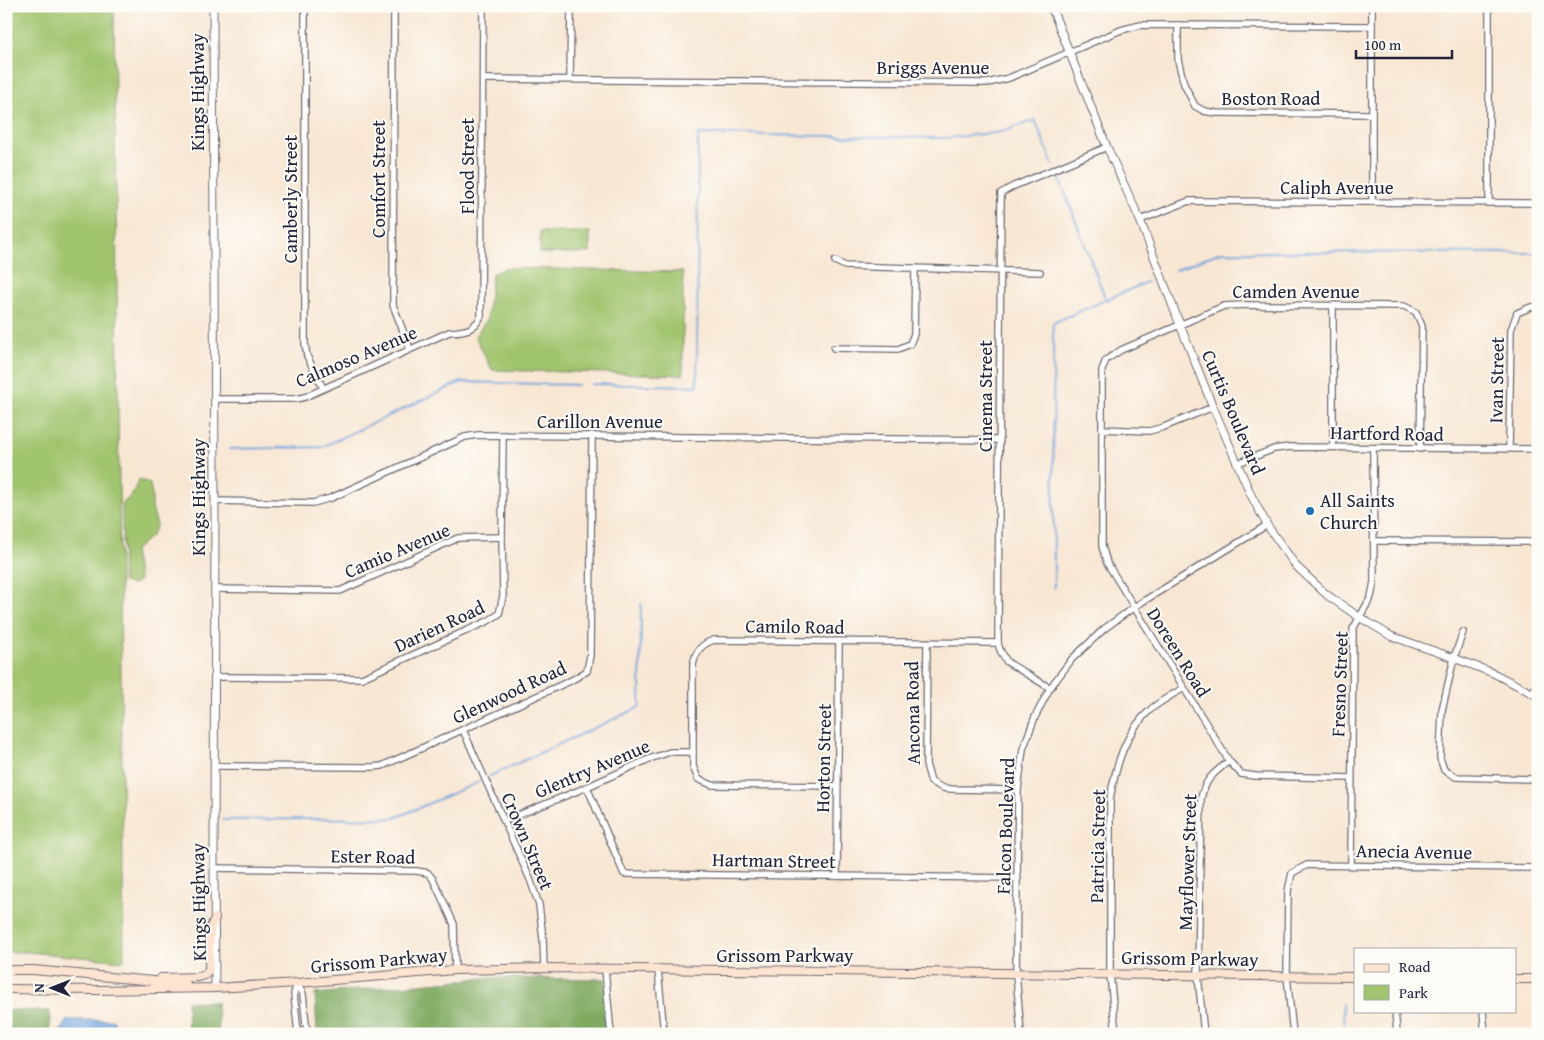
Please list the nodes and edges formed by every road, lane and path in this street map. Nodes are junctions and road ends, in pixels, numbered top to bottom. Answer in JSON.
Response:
{"nodes":[{"id":1,"x":213,"y":6,"type":"edge"},
{"id":2,"x":305,"y":6,"type":"edge"},
{"id":3,"x":394,"y":6,"type":"edge"},
{"id":4,"x":483,"y":6,"type":"edge"},
{"id":5,"x":571,"y":6,"type":"edge"},
{"id":6,"x":1051,"y":6,"type":"edge"},
{"id":7,"x":1372,"y":6,"type":"edge"},
{"id":8,"x":1489,"y":6,"type":"edge"},
{"id":9,"x":1178,"y":25,"type":"junction"},
{"id":10,"x":1372,"y":26,"type":"junction"},
{"id":11,"x":1069,"y":53,"type":"junction"},
{"id":12,"x":483,"y":79,"type":"junction"},
{"id":13,"x":570,"y":79,"type":"junction"},
{"id":14,"x":1372,"y":114,"type":"junction"},
{"id":15,"x":1107,"y":147,"type":"junction"},
{"id":16,"x":1372,"y":202,"type":"junction"},
{"id":17,"x":1489,"y":203,"type":"junction"},
{"id":18,"x":1538,"y":203,"type":"edge"},
{"id":19,"x":1140,"y":220,"type":"junction"},
{"id":20,"x":836,"y":261,"type":"dead end"},
{"id":21,"x":915,"y":268,"type":"junction"},
{"id":22,"x":1000,"y":270,"type":"junction"},
{"id":23,"x":1040,"y":272,"type":"dead end"},
{"id":24,"x":1333,"y":306,"type":"junction"},
{"id":25,"x":1538,"y":307,"type":"edge"},
{"id":26,"x":477,"y":325,"type":"joint"},
{"id":27,"x":1180,"y":325,"type":"junction"},
{"id":28,"x":834,"y":348,"type":"dead end"},
{"id":29,"x":410,"y":349,"type":"junction"},
{"id":30,"x":323,"y":388,"type":"junction"},
{"id":31,"x":214,"y":399,"type":"junction"},
{"id":32,"x":1214,"y":407,"type":"junction"},
{"id":33,"x":1102,"y":430,"type":"junction"},
{"id":34,"x":503,"y":435,"type":"junction"},
{"id":35,"x":592,"y":435,"type":"junction"},
{"id":36,"x":1000,"y":440,"type":"junction"},
{"id":37,"x":1333,"y":447,"type":"junction"},
{"id":38,"x":1373,"y":448,"type":"junction"},
{"id":39,"x":1509,"y":448,"type":"junction"},
{"id":40,"x":1420,"y":449,"type":"junction"},
{"id":41,"x":1538,"y":449,"type":"edge"},
{"id":42,"x":1238,"y":463,"type":"junction"},
{"id":43,"x":215,"y":501,"type":"junction"},
{"id":44,"x":1267,"y":525,"type":"junction"},
{"id":45,"x":502,"y":537,"type":"junction"},
{"id":46,"x":1374,"y":541,"type":"junction"},
{"id":47,"x":1538,"y":542,"type":"edge"},
{"id":48,"x":215,"y":589,"type":"junction"},
{"id":49,"x":1134,"y":608,"type":"junction"},
{"id":50,"x":1359,"y":617,"type":"junction"},
{"id":51,"x":1463,"y":632,"type":"dead end"},
{"id":52,"x":839,"y":641,"type":"junction"},
{"id":53,"x":927,"y":643,"type":"junction"},
{"id":54,"x":998,"y":643,"type":"junction"},
{"id":55,"x":1454,"y":658,"type":"junction"},
{"id":56,"x":214,"y":677,"type":"junction"},
{"id":57,"x":1538,"y":684,"type":"edge"},
{"id":58,"x":1050,"y":688,"type":"junction"},
{"id":59,"x":1184,"y":688,"type":"junction"},
{"id":60,"x":1535,"y":695,"type":"edge"},
{"id":61,"x":463,"y":730,"type":"junction"},
{"id":62,"x":693,"y":752,"type":"junction"},
{"id":63,"x":1229,"y":761,"type":"junction"},
{"id":64,"x":214,"y":766,"type":"junction"},
{"id":65,"x":1351,"y":778,"type":"junction"},
{"id":66,"x":1538,"y":778,"type":"edge"},
{"id":67,"x":837,"y":786,"type":"junction"},
{"id":68,"x":587,"y":787,"type":"junction"},
{"id":69,"x":1018,"y":790,"type":"junction"},
{"id":70,"x":504,"y":821,"type":"junction"},
{"id":71,"x":1350,"y":864,"type":"junction"},
{"id":72,"x":214,"y":868,"type":"junction"},
{"id":73,"x":1538,"y":868,"type":"edge"},
{"id":74,"x":837,"y":876,"type":"junction"},
{"id":75,"x":1018,"y":878,"type":"junction"},
{"id":76,"x":215,"y":918,"type":"junction"},
{"id":77,"x":544,"y":968,"type":"junction"},
{"id":78,"x":605,"y":969,"type":"junction"},
{"id":79,"x":6,"y":970,"type":"edge"},
{"id":80,"x":455,"y":970,"type":"junction"},
{"id":81,"x":658,"y":970,"type":"junction"},
{"id":82,"x":1016,"y":973,"type":"junction"},
{"id":83,"x":1110,"y":974,"type":"junction"},
{"id":84,"x":1198,"y":974,"type":"junction"},
{"id":85,"x":1287,"y":976,"type":"junction"},
{"id":86,"x":1354,"y":977,"type":"edge"},
{"id":87,"x":1516,"y":979,"type":"edge"},
{"id":88,"x":1538,"y":979,"type":"edge"},
{"id":89,"x":144,"y":980,"type":"junction"},
{"id":90,"x":297,"y":983,"type":"junction"},
{"id":91,"x":216,"y":988,"type":"junction"},
{"id":92,"x":6,"y":989,"type":"edge"},
{"id":93,"x":1395,"y":1012,"type":"edge"},
{"id":94,"x":1483,"y":1012,"type":"edge"},
{"id":95,"x":298,"y":1034,"type":"edge"},
{"id":96,"x":307,"y":1034,"type":"edge"},
{"id":97,"x":611,"y":1034,"type":"edge"},
{"id":98,"x":664,"y":1034,"type":"edge"},
{"id":99,"x":1021,"y":1034,"type":"edge"},
{"id":100,"x":1116,"y":1034,"type":"edge"},
{"id":101,"x":1204,"y":1034,"type":"edge"},
{"id":102,"x":1293,"y":1034,"type":"edge"},
{"id":103,"x":1397,"y":1034,"type":"edge"},
{"id":104,"x":1485,"y":1034,"type":"edge"}],
"edges":[{"from":1,"to":31,"type":"street","name":"Kings Highway"},
{"from":2,"to":30,"type":"street","name":"Camberly Street"},
{"from":3,"to":29,"type":"street","name":"Comfort Street"},
{"from":4,"to":12,"type":"street","name":"Flood Street"},
{"from":5,"to":13,"type":"street"},
{"from":6,"to":11,"type":"street","name":"Curtis Boulevard"},
{"from":7,"to":10,"type":"street"},
{"from":8,"to":17,"type":"street"},
{"from":9,"to":10,"type":"street","name":"Briggs Avenue"},
{"from":9,"to":11,"type":"street","name":"Briggs Avenue"},
{"from":9,"to":14,"type":"street","name":"Boston Road"},
{"from":10,"to":14,"type":"street"},
{"from":11,"to":13,"type":"street","name":"Briggs Avenue"},
{"from":11,"to":15,"type":"street","name":"Curtis Boulevard"},
{"from":12,"to":13,"type":"street","name":"Briggs Avenue"},
{"from":12,"to":26,"type":"street","name":"Flood Street"},
{"from":14,"to":16,"type":"street"},
{"from":15,"to":19,"type":"street","name":"Curtis Boulevard"},
{"from":15,"to":22,"type":"street","name":"Cinema Street"},
{"from":16,"to":17,"type":"street","name":"Caliph Avenue"},
{"from":16,"to":19,"type":"street","name":"Caliph Avenue"},
{"from":17,"to":18,"type":"street","name":"Caliph Avenue"},
{"from":19,"to":27,"type":"street","name":"Curtis Boulevard"},
{"from":20,"to":21,"type":"street"},
{"from":21,"to":22,"type":"street"},
{"from":21,"to":28,"type":"street"},
{"from":22,"to":23,"type":"street"},
{"from":22,"to":36,"type":"street","name":"Cinema Street"},
{"from":24,"to":27,"type":"street","name":"Camden Avenue"},
{"from":24,"to":37,"type":"street"},
{"from":24,"to":40,"type":"street","name":"Camden Avenue"},
{"from":25,"to":39,"type":"street","name":"Ivan Street"},
{"from":26,"to":29,"type":"street","name":"Calmoso Avenue"},
{"from":27,"to":32,"type":"street","name":"Curtis Boulevard"},
{"from":27,"to":33,"type":"street","name":"Camden Avenue"},
{"from":29,"to":30,"type":"street","name":"Calmoso Avenue"},
{"from":30,"to":31,"type":"street","name":"Calmoso Avenue"},
{"from":31,"to":43,"type":"street","name":"Kings Highway"},
{"from":32,"to":33,"type":"street"},
{"from":32,"to":42,"type":"street","name":"Curtis Boulevard"},
{"from":33,"to":49,"type":"street","name":"Doreen Road"},
{"from":34,"to":35,"type":"street","name":"Carillon Avenue"},
{"from":34,"to":43,"type":"street","name":"Carillon Avenue"},
{"from":34,"to":45,"type":"street","name":"Darien Road"},
{"from":35,"to":36,"type":"street","name":"Carillon Avenue"},
{"from":35,"to":61,"type":"street","name":"Glenwood Road"},
{"from":36,"to":54,"type":"street","name":"Cinema Street"},
{"from":37,"to":38,"type":"street","name":"Hartford Road"},
{"from":37,"to":42,"type":"street","name":"Hartford Road"},
{"from":38,"to":40,"type":"street","name":"Hartford Road"},
{"from":38,"to":46,"type":"street","name":"Fresno Street"},
{"from":39,"to":40,"type":"street","name":"Hartford Road"},
{"from":39,"to":41,"type":"street","name":"Hartford Road"},
{"from":42,"to":44,"type":"street","name":"Curtis Boulevard"},
{"from":43,"to":48,"type":"street","name":"Kings Highway"},
{"from":44,"to":49,"type":"street","name":"Falcon Boulevard"},
{"from":44,"to":50,"type":"street","name":"Curtis Boulevard"},
{"from":45,"to":48,"type":"street","name":"Camio Avenue"},
{"from":45,"to":56,"type":"street","name":"Darien Road"},
{"from":46,"to":47,"type":"street"},
{"from":46,"to":50,"type":"street","name":"Fresno Street"},
{"from":48,"to":56,"type":"street","name":"Kings Highway"},
{"from":49,"to":58,"type":"street","name":"Falcon Boulevard"},
{"from":49,"to":59,"type":"street","name":"Doreen Road"},
{"from":50,"to":55,"type":"street","name":"Curtis Boulevard"},
{"from":50,"to":65,"type":"street","name":"Fresno Street"},
{"from":51,"to":55,"type":"street"},
{"from":52,"to":53,"type":"street","name":"Camilo Road"},
{"from":52,"to":62,"type":"street","name":"Camilo Road"},
{"from":52,"to":67,"type":"street","name":"Horton Street"},
{"from":53,"to":54,"type":"street","name":"Camilo Road"},
{"from":53,"to":69,"type":"street","name":"Ancona Road"},
{"from":54,"to":58,"type":"street"},
{"from":55,"to":60,"type":"street","name":"Curtis Boulevard"},
{"from":55,"to":66,"type":"street"},
{"from":56,"to":64,"type":"street","name":"Kings Highway"},
{"from":57,"to":60,"type":"street"},
{"from":58,"to":69,"type":"street","name":"Falcon Boulevard"},
{"from":59,"to":63,"type":"street","name":"Doreen Road"},
{"from":59,"to":83,"type":"street","name":"Patricia Street"},
{"from":61,"to":64,"type":"street","name":"Glenwood Road"},
{"from":61,"to":70,"type":"street","name":"Crown Street"},
{"from":62,"to":67,"type":"street","name":"Camilo Road"},
{"from":62,"to":68,"type":"street","name":"Glentry Avenue"},
{"from":63,"to":65,"type":"street","name":"Doreen Road"},
{"from":63,"to":84,"type":"street","name":"Mayflower Street"},
{"from":64,"to":72,"type":"street","name":"Kings Highway"},
{"from":65,"to":71,"type":"street","name":"Fresno Street"},
{"from":67,"to":74,"type":"street","name":"Horton Street"},
{"from":68,"to":70,"type":"street","name":"Glentry Avenue"},
{"from":68,"to":74,"type":"street","name":"Hartman Street"},
{"from":69,"to":75,"type":"street","name":"Falcon Boulevard"},
{"from":70,"to":77,"type":"street","name":"Crown Street"},
{"from":71,"to":73,"type":"street","name":"Anecia Avenue"},
{"from":71,"to":85,"type":"street","name":"Anecia Avenue"},
{"from":72,"to":76,"type":"street","name":"Kings Highway"},
{"from":72,"to":80,"type":"street","name":"Ester Road"},
{"from":74,"to":75,"type":"street","name":"Hartman Street"},
{"from":75,"to":82,"type":"street","name":"Falcon Boulevard"},
{"from":76,"to":89,"type":"main road"},
{"from":76,"to":91,"type":"street","name":"Kings Highway"},
{"from":77,"to":78,"type":"main road","name":"Grissom Parkway"},
{"from":77,"to":80,"type":"main road","name":"Grissom Parkway"},
{"from":78,"to":81,"type":"main road","name":"Grissom Parkway"},
{"from":78,"to":97,"type":"street"},
{"from":79,"to":89,"type":"main road","name":"Grissom Parkway"},
{"from":80,"to":90,"type":"main road","name":"Grissom Parkway"},
{"from":81,"to":82,"type":"main road","name":"Grissom Parkway"},
{"from":81,"to":98,"type":"street"},
{"from":82,"to":83,"type":"main road","name":"Grissom Parkway"},
{"from":82,"to":99,"type":"street","name":"Falcon Boulevard"},
{"from":83,"to":84,"type":"main road","name":"Grissom Parkway"},
{"from":83,"to":100,"type":"street","name":"Patricia Street"},
{"from":84,"to":85,"type":"main road","name":"Grissom Parkway"},
{"from":84,"to":101,"type":"street","name":"Mayflower Street"},
{"from":85,"to":86,"type":"main road","name":"Grissom Parkway"},
{"from":85,"to":102,"type":"street"},
{"from":87,"to":88,"type":"main road"},
{"from":89,"to":91,"type":"main road","name":"Grissom Parkway"},
{"from":90,"to":91,"type":"main road","name":"Grissom Parkway"},
{"from":90,"to":95,"type":"street"},
{"from":90,"to":96,"type":"street"},
{"from":91,"to":92,"type":"main road","name":"Grissom Parkway"},
{"from":93,"to":103,"type":"street"},
{"from":94,"to":104,"type":"street"}]}
